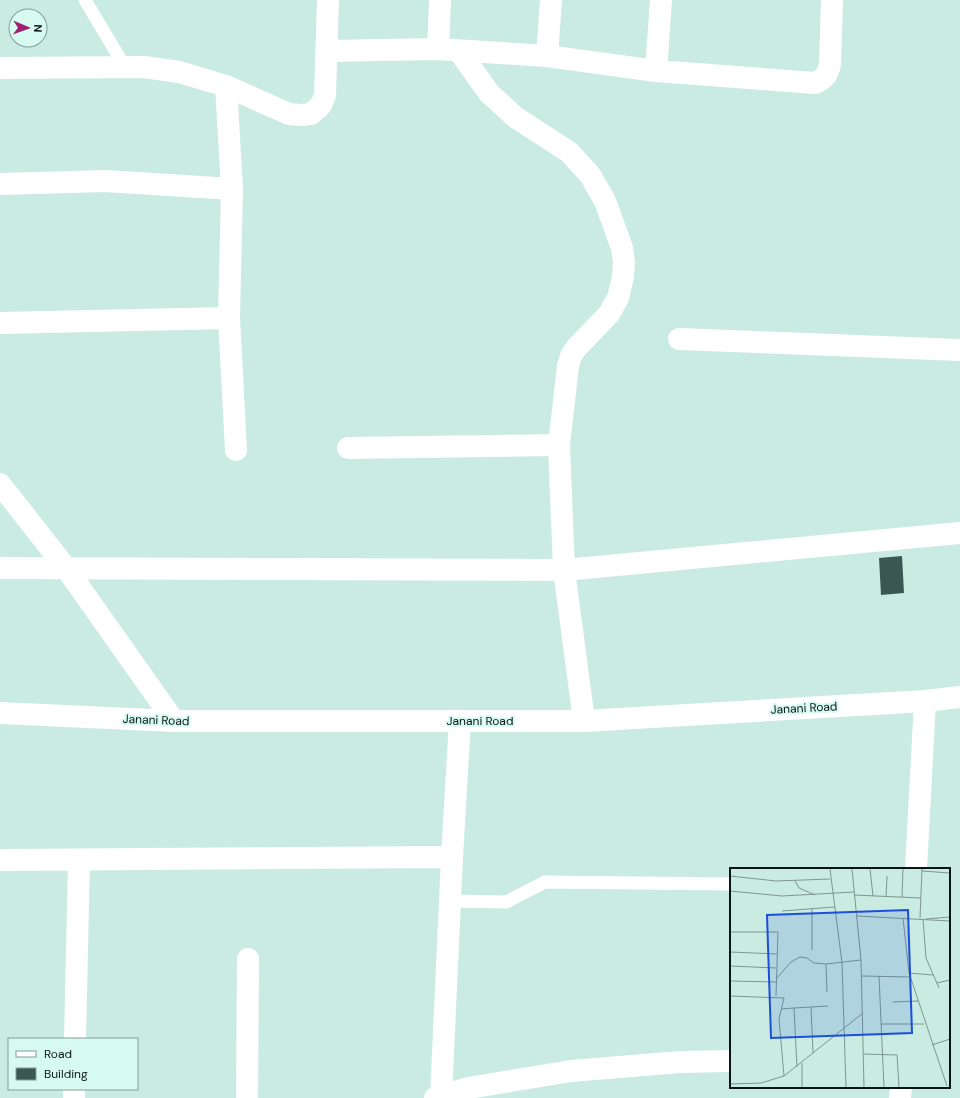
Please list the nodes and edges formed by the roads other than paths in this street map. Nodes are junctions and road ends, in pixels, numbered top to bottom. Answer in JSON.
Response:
{"nodes":[{"id":1,"x":85,"y":0,"type":"edge"},
{"id":2,"x":328,"y":0,"type":"edge"},
{"id":3,"x":440,"y":0,"type":"edge"},
{"id":4,"x":551,"y":0,"type":"edge"},
{"id":5,"x":661,"y":0,"type":"edge"},
{"id":6,"x":832,"y":0,"type":"edge"},
{"id":7,"x":448,"y":50,"type":"junction"},
{"id":8,"x":326,"y":51,"type":"junction"},
{"id":9,"x":547,"y":56,"type":"junction"},
{"id":10,"x":0,"y":68,"type":"edge"},
{"id":11,"x":125,"y":68,"type":"junction"},
{"id":12,"x":656,"y":71,"type":"junction"},
{"id":13,"x":226,"y":86,"type":"junction"},
{"id":14,"x":0,"y":184,"type":"edge"},
{"id":15,"x":232,"y":189,"type":"junction"},
{"id":16,"x":229,"y":318,"type":"junction"},
{"id":17,"x":0,"y":323,"type":"edge"},
{"id":18,"x":679,"y":339,"type":"dead end"},
{"id":19,"x":960,"y":350,"type":"edge"},
{"id":20,"x":559,"y":444,"type":"junction"},
{"id":21,"x":348,"y":448,"type":"dead end"},
{"id":22,"x":236,"y":450,"type":"dead end"},
{"id":23,"x":0,"y":484,"type":"edge"},
{"id":24,"x":960,"y":533,"type":"edge"},
{"id":25,"x":0,"y":568,"type":"edge"},
{"id":26,"x":66,"y":568,"type":"junction"},
{"id":27,"x":564,"y":570,"type":"junction"},
{"id":28,"x":960,"y":697,"type":"edge"},
{"id":29,"x":925,"y":700,"type":"junction"},
{"id":30,"x":0,"y":714,"type":"edge"},
{"id":31,"x":174,"y":721,"type":"junction"},
{"id":32,"x":460,"y":721,"type":"junction"},
{"id":33,"x":584,"y":721,"type":"junction"},
{"id":34,"x":452,"y":857,"type":"junction"},
{"id":35,"x":0,"y":860,"type":"edge"},
{"id":36,"x":79,"y":860,"type":"junction"},
{"id":37,"x":916,"y":868,"type":"edge"},
{"id":38,"x":730,"y":884,"type":"edge"},
{"id":39,"x":450,"y":901,"type":"junction"},
{"id":40,"x":248,"y":959,"type":"dead end"},
{"id":41,"x":75,"y":1038,"type":"edge"},
{"id":42,"x":730,"y":1061,"type":"edge"},
{"id":43,"x":901,"y":1088,"type":"edge"},
{"id":44,"x":468,"y":1093,"type":"edge"},
{"id":45,"x":438,"y":1097,"type":"edge"},
{"id":46,"x":247,"y":1098,"type":"edge"},
{"id":47,"x":900,"y":1098,"type":"edge"}],
"edges":[{"from":1,"to":11,"type":"lane"},
{"from":2,"to":8,"type":"street"},
{"from":3,"to":7,"type":"street"},
{"from":4,"to":9,"type":"street"},
{"from":5,"to":12,"type":"street"},
{"from":6,"to":12,"type":"street"},
{"from":7,"to":8,"type":"street"},
{"from":7,"to":9,"type":"street"},
{"from":7,"to":20,"type":"street"},
{"from":8,"to":13,"type":"street"},
{"from":9,"to":12,"type":"street"},
{"from":10,"to":11,"type":"street"},
{"from":11,"to":13,"type":"street"},
{"from":13,"to":15,"type":"street"},
{"from":14,"to":15,"type":"street"},
{"from":15,"to":16,"type":"street"},
{"from":16,"to":17,"type":"street"},
{"from":16,"to":22,"type":"street"},
{"from":18,"to":19,"type":"street"},
{"from":20,"to":21,"type":"street"},
{"from":20,"to":27,"type":"street"},
{"from":23,"to":26,"type":"street"},
{"from":24,"to":27,"type":"street"},
{"from":25,"to":26,"type":"street"},
{"from":26,"to":27,"type":"street"},
{"from":26,"to":31,"type":"street"},
{"from":27,"to":33,"type":"street"},
{"from":28,"to":29,"type":"street","name":"Janani Road"},
{"from":29,"to":33,"type":"street","name":"Janani Road"},
{"from":29,"to":37,"type":"street"},
{"from":30,"to":31,"type":"street","name":"Janani Road"},
{"from":31,"to":32,"type":"street","name":"Janani Road"},
{"from":32,"to":33,"type":"street","name":"Janani Road"},
{"from":32,"to":34,"type":"street"},
{"from":34,"to":36,"type":"street"},
{"from":34,"to":39,"type":"street"},
{"from":35,"to":36,"type":"street"},
{"from":36,"to":41,"type":"street"},
{"from":38,"to":39,"type":"lane"},
{"from":39,"to":45,"type":"street"},
{"from":40,"to":46,"type":"street"},
{"from":42,"to":44,"type":"street"},
{"from":43,"to":47,"type":"street"},
{"from":44,"to":45,"type":"street"}]}
